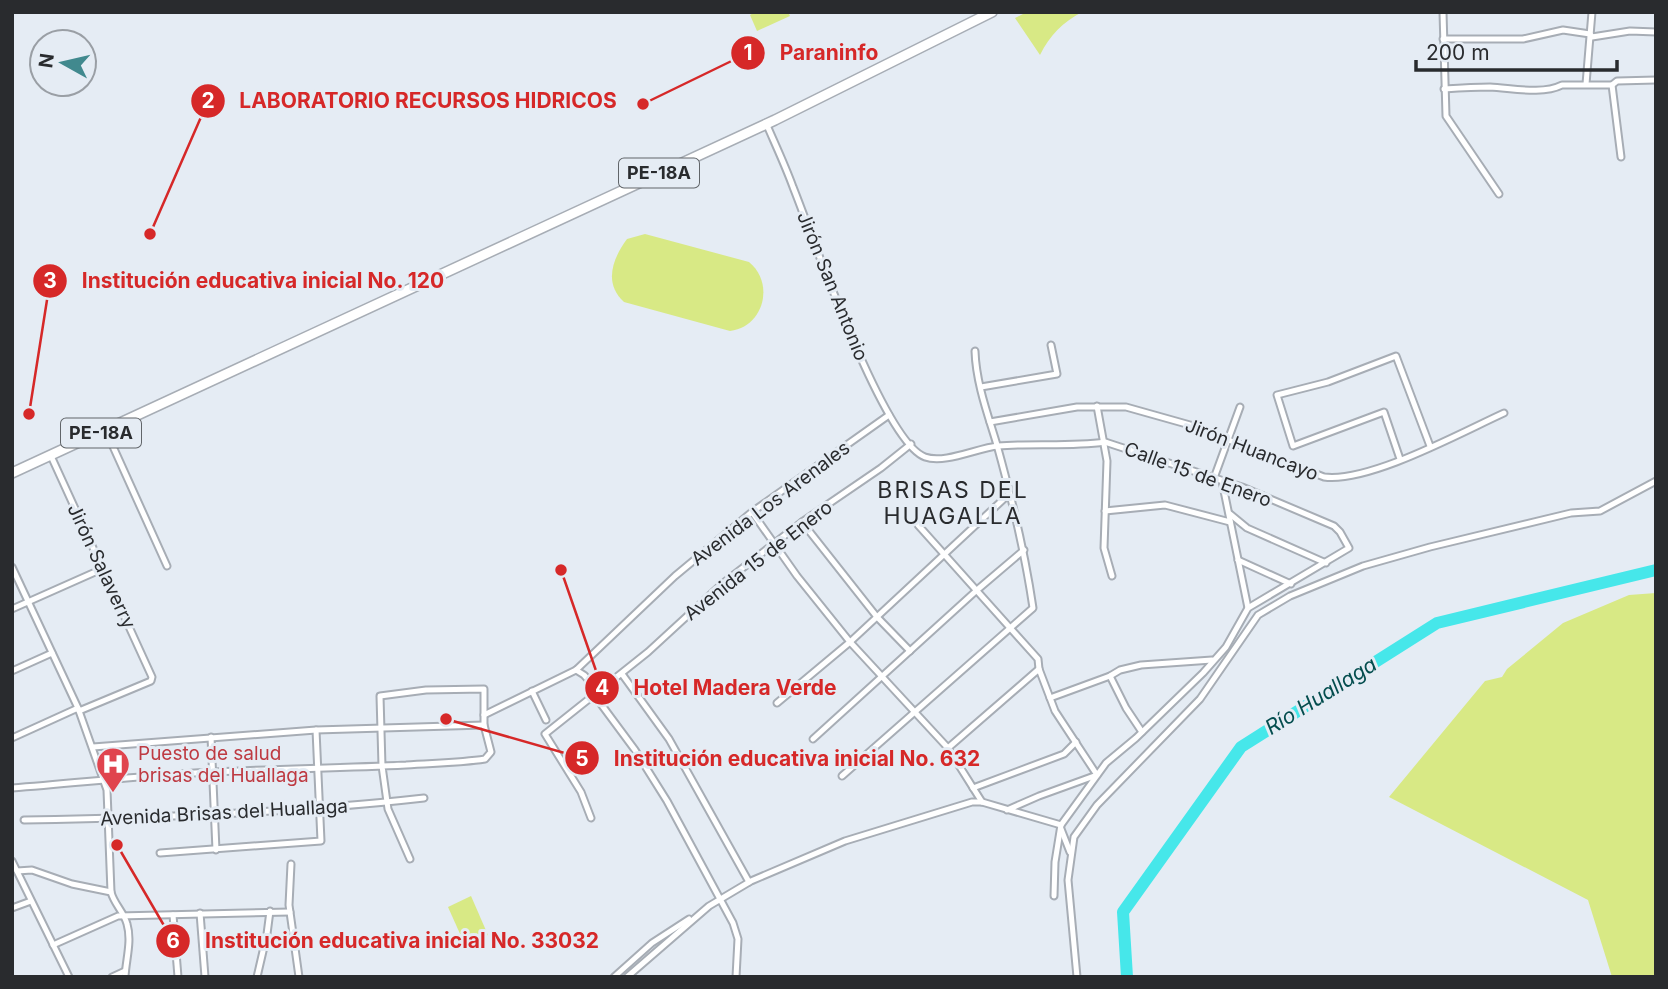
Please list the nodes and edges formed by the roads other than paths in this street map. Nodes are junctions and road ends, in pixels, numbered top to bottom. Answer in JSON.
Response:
{"nodes":[{"id":1,"x":992,"y":12,"type":"edge"},
{"id":2,"x":1443,"y":12,"type":"edge"},
{"id":3,"x":1592,"y":12,"type":"edge"},
{"id":4,"x":1656,"y":32,"type":"edge"},
{"id":5,"x":1592,"y":37,"type":"junction"},
{"id":6,"x":1443,"y":39,"type":"junction"},
{"id":7,"x":1656,"y":80,"type":"edge"},
{"id":8,"x":1586,"y":84,"type":"junction"},
{"id":9,"x":1612,"y":85,"type":"junction"},
{"id":10,"x":1444,"y":89,"type":"junction"},
{"id":11,"x":766,"y":123,"type":"junction"},
{"id":12,"x":1621,"y":157,"type":"dead end"},
{"id":13,"x":1499,"y":194,"type":"dead end"},
{"id":14,"x":1051,"y":345,"type":"dead end"},
{"id":15,"x":975,"y":351,"type":"dead end"},
{"id":16,"x":981,"y":387,"type":"junction"},
{"id":17,"x":1097,"y":406,"type":"junction"},
{"id":18,"x":1240,"y":407,"type":"dead end"},
{"id":19,"x":1504,"y":413,"type":"dead end"},
{"id":20,"x":889,"y":415,"type":"junction"},
{"id":21,"x":990,"y":422,"type":"junction"},
{"id":22,"x":106,"y":431,"type":"junction"},
{"id":23,"x":1229,"y":440,"type":"junction"},
{"id":24,"x":1105,"y":442,"type":"junction"},
{"id":25,"x":911,"y":444,"type":"junction"},
{"id":26,"x":997,"y":446,"type":"junction"},
{"id":27,"x":1430,"y":446,"type":"junction"},
{"id":28,"x":51,"y":456,"type":"junction"},
{"id":29,"x":1400,"y":460,"type":"junction"},
{"id":30,"x":12,"y":473,"type":"edge"},
{"id":31,"x":1214,"y":478,"type":"junction"},
{"id":32,"x":1222,"y":481,"type":"junction"},
{"id":33,"x":1656,"y":481,"type":"edge"},
{"id":34,"x":1009,"y":495,"type":"junction"},
{"id":35,"x":1105,"y":511,"type":"junction"},
{"id":36,"x":751,"y":512,"type":"junction"},
{"id":37,"x":1228,"y":513,"type":"junction"},
{"id":38,"x":802,"y":522,"type":"junction"},
{"id":39,"x":1230,"y":522,"type":"junction"},
{"id":40,"x":918,"y":525,"type":"dead end"},
{"id":41,"x":774,"y":543,"type":"junction"},
{"id":42,"x":1024,"y":550,"type":"junction"},
{"id":43,"x":943,"y":554,"type":"junction"},
{"id":44,"x":1238,"y":560,"type":"junction"},
{"id":45,"x":1326,"y":563,"type":"junction"},
{"id":46,"x":167,"y":566,"type":"dead end"},
{"id":47,"x":12,"y":567,"type":"edge"},
{"id":48,"x":102,"y":569,"type":"junction"},
{"id":49,"x":1112,"y":576,"type":"dead end"},
{"id":50,"x":1291,"y":584,"type":"junction"},
{"id":51,"x":977,"y":590,"type":"junction"},
{"id":52,"x":28,"y":602,"type":"junction"},
{"id":53,"x":1248,"y":608,"type":"junction"},
{"id":54,"x":12,"y":610,"type":"edge"},
{"id":55,"x":877,"y":617,"type":"junction"},
{"id":56,"x":1011,"y":628,"type":"junction"},
{"id":57,"x":850,"y":642,"type":"junction"},
{"id":58,"x":910,"y":650,"type":"junction"},
{"id":59,"x":52,"y":653,"type":"junction"},
{"id":60,"x":1213,"y":660,"type":"junction"},
{"id":61,"x":1039,"y":669,"type":"junction"},
{"id":62,"x":576,"y":670,"type":"junction"},
{"id":63,"x":12,"y":671,"type":"edge"},
{"id":64,"x":622,"y":674,"type":"junction"},
{"id":65,"x":882,"y":676,"type":"junction"},
{"id":66,"x":1110,"y":676,"type":"junction"},
{"id":67,"x":531,"y":691,"type":"junction"},
{"id":68,"x":597,"y":694,"type":"junction"},
{"id":69,"x":1050,"y":698,"type":"junction"},
{"id":70,"x":777,"y":703,"type":"dead end"},
{"id":71,"x":79,"y":710,"type":"junction"},
{"id":72,"x":916,"y":712,"type":"junction"},
{"id":73,"x":484,"y":715,"type":"junction"},
{"id":74,"x":546,"y":720,"type":"dead end"},
{"id":75,"x":484,"y":725,"type":"junction"},
{"id":76,"x":381,"y":729,"type":"junction"},
{"id":77,"x":316,"y":730,"type":"junction"},
{"id":78,"x":1142,"y":732,"type":"junction"},
{"id":79,"x":211,"y":737,"type":"junction"},
{"id":80,"x":12,"y":738,"type":"edge"},
{"id":81,"x":813,"y":739,"type":"dead end"},
{"id":82,"x":1076,"y":742,"type":"junction"},
{"id":83,"x":93,"y":747,"type":"junction"},
{"id":84,"x":948,"y":748,"type":"junction"},
{"id":85,"x":382,"y":766,"type":"junction"},
{"id":86,"x":318,"y":770,"type":"junction"},
{"id":87,"x":212,"y":772,"type":"junction"},
{"id":88,"x":1097,"y":775,"type":"junction"},
{"id":89,"x":842,"y":776,"type":"dead end"},
{"id":90,"x":104,"y":782,"type":"junction"},
{"id":91,"x":12,"y":788,"type":"edge"},
{"id":92,"x":973,"y":788,"type":"junction"},
{"id":93,"x":424,"y":798,"type":"dead end"},
{"id":94,"x":387,"y":802,"type":"junction"},
{"id":95,"x":982,"y":802,"type":"junction"},
{"id":96,"x":319,"y":807,"type":"junction"},
{"id":97,"x":1007,"y":810,"type":"junction"},
{"id":98,"x":214,"y":813,"type":"junction"},
{"id":99,"x":591,"y":818,"type":"dead end"},
{"id":100,"x":109,"y":819,"type":"junction"},
{"id":101,"x":24,"y":820,"type":"dead end"},
{"id":102,"x":1061,"y":826,"type":"junction"},
{"id":103,"x":216,"y":850,"type":"junction"},
{"id":104,"x":160,"y":853,"type":"dead end"},
{"id":105,"x":1072,"y":855,"type":"junction"},
{"id":106,"x":410,"y":859,"type":"dead end"},
{"id":107,"x":12,"y":862,"type":"edge"},
{"id":108,"x":291,"y":864,"type":"dead end"},
{"id":109,"x":17,"y":871,"type":"junction"},
{"id":110,"x":749,"y":882,"type":"junction"},
{"id":111,"x":111,"y":892,"type":"junction"},
{"id":112,"x":1054,"y":896,"type":"dead end"},
{"id":113,"x":720,"y":898,"type":"junction"},
{"id":114,"x":31,"y":901,"type":"junction"},
{"id":115,"x":12,"y":908,"type":"edge"},
{"id":116,"x":270,"y":911,"type":"junction"},
{"id":117,"x":290,"y":912,"type":"junction"},
{"id":118,"x":200,"y":913,"type":"junction"},
{"id":119,"x":698,"y":914,"type":"junction"},
{"id":120,"x":173,"y":915,"type":"junction"},
{"id":121,"x":124,"y":916,"type":"junction"},
{"id":122,"x":53,"y":945,"type":"junction"},
{"id":123,"x":125,"y":974,"type":"edge"},
{"id":124,"x":69,"y":977,"type":"edge"},
{"id":125,"x":112,"y":977,"type":"edge"},
{"id":126,"x":178,"y":977,"type":"edge"},
{"id":127,"x":205,"y":977,"type":"edge"},
{"id":128,"x":257,"y":977,"type":"edge"},
{"id":129,"x":299,"y":977,"type":"edge"},
{"id":130,"x":614,"y":977,"type":"edge"},
{"id":131,"x":627,"y":977,"type":"edge"},
{"id":132,"x":736,"y":977,"type":"edge"},
{"id":133,"x":1077,"y":977,"type":"edge"}],
"edges":[{"from":1,"to":11,"type":"highway","number":"PE-18A"},
{"from":2,"to":6,"type":"street"},
{"from":3,"to":5,"type":"street"},
{"from":4,"to":5,"type":"street"},
{"from":5,"to":6,"type":"street"},
{"from":5,"to":8,"type":"street"},
{"from":6,"to":10,"type":"street"},
{"from":7,"to":9,"type":"street"},
{"from":8,"to":9,"type":"street"},
{"from":8,"to":10,"type":"street"},
{"from":9,"to":12,"type":"street"},
{"from":10,"to":13,"type":"street"},
{"from":11,"to":20,"type":"street","name":"Jirón San Antonio"},
{"from":11,"to":22,"type":"highway","number":"PE-18A"},
{"from":14,"to":16,"type":"street"},
{"from":15,"to":16,"type":"street"},
{"from":16,"to":21,"type":"street"},
{"from":17,"to":21,"type":"street","name":"Jirón Huancayo"},
{"from":17,"to":23,"type":"street","name":"Jirón Huancayo"},
{"from":17,"to":24,"type":"street"},
{"from":18,"to":23,"type":"street"},
{"from":19,"to":27,"type":"street","name":"Jirón Huancayo"},
{"from":20,"to":25,"type":"street","name":"Jirón San Antonio"},
{"from":20,"to":36,"type":"street","name":"Avenida Los Arenales"},
{"from":21,"to":26,"type":"street"},
{"from":22,"to":28,"type":"highway","number":"PE-18A"},
{"from":22,"to":46,"type":"street"},
{"from":23,"to":29,"type":"street","name":"Jirón Huancayo"},
{"from":23,"to":31,"type":"street"},
{"from":24,"to":26,"type":"street","name":"Calle 15 de Enero"},
{"from":24,"to":31,"type":"street","name":"Calle 15 de Enero"},
{"from":24,"to":35,"type":"street"},
{"from":25,"to":26,"type":"street","name":"Calle 15 de Enero"},
{"from":25,"to":38,"type":"street","name":"Avenida 15 de Enero"},
{"from":26,"to":34,"type":"street"},
{"from":27,"to":29,"type":"street","name":"Jirón Huancayo"},
{"from":27,"to":29,"type":"street"},
{"from":28,"to":30,"type":"highway","number":"PE-18A"},
{"from":28,"to":48,"type":"street","name":"Jirón Salaverry"},
{"from":31,"to":32,"type":"street","name":"Calle 15 de Enero"},
{"from":32,"to":37,"type":"street"},
{"from":32,"to":45,"type":"street","name":"Calle 15 de Enero"},
{"from":33,"to":105,"type":"street"},
{"from":34,"to":42,"type":"street"},
{"from":34,"to":43,"type":"street"},
{"from":35,"to":39,"type":"street"},
{"from":35,"to":49,"type":"street"},
{"from":36,"to":41,"type":"street"},
{"from":36,"to":62,"type":"street","name":"Avenida Los Arenales"},
{"from":37,"to":39,"type":"street"},
{"from":37,"to":45,"type":"street"},
{"from":38,"to":41,"type":"street","name":"Avenida 15 de Enero"},
{"from":38,"to":55,"type":"street"},
{"from":39,"to":44,"type":"street"},
{"from":40,"to":43,"type":"street"},
{"from":41,"to":57,"type":"street"},
{"from":41,"to":64,"type":"street","name":"Avenida 15 de Enero"},
{"from":42,"to":51,"type":"street"},
{"from":42,"to":56,"type":"street"},
{"from":43,"to":51,"type":"street"},
{"from":43,"to":55,"type":"street"},
{"from":44,"to":50,"type":"street"},
{"from":44,"to":53,"type":"street"},
{"from":45,"to":50,"type":"street"},
{"from":47,"to":52,"type":"street"},
{"from":48,"to":52,"type":"street"},
{"from":48,"to":71,"type":"street","name":"Jirón Salaverry"},
{"from":50,"to":53,"type":"street"},
{"from":51,"to":56,"type":"street"},
{"from":51,"to":58,"type":"street"},
{"from":52,"to":54,"type":"street"},
{"from":52,"to":59,"type":"street"},
{"from":53,"to":60,"type":"street"},
{"from":55,"to":57,"type":"street"},
{"from":55,"to":58,"type":"street"},
{"from":56,"to":61,"type":"street"},
{"from":56,"to":72,"type":"street"},
{"from":57,"to":65,"type":"street"},
{"from":57,"to":70,"type":"street"},
{"from":58,"to":65,"type":"street"},
{"from":59,"to":63,"type":"street"},
{"from":59,"to":71,"type":"street"},
{"from":60,"to":66,"type":"street"},
{"from":60,"to":78,"type":"street"},
{"from":61,"to":69,"type":"street"},
{"from":61,"to":84,"type":"street"},
{"from":62,"to":67,"type":"street","name":"Avenida Los Arenales"},
{"from":62,"to":68,"type":"street"},
{"from":64,"to":68,"type":"street","name":"Avenida 15 de Enero"},
{"from":64,"to":110,"type":"street"},
{"from":65,"to":72,"type":"street"},
{"from":65,"to":81,"type":"street"},
{"from":66,"to":69,"type":"street"},
{"from":66,"to":78,"type":"street"},
{"from":67,"to":73,"type":"street","name":"Avenida Los Arenales"},
{"from":67,"to":74,"type":"street"},
{"from":68,"to":99,"type":"street","name":"Avenida 15 de Enero"},
{"from":68,"to":113,"type":"street"},
{"from":69,"to":82,"type":"street"},
{"from":71,"to":80,"type":"street"},
{"from":71,"to":83,"type":"street"},
{"from":72,"to":84,"type":"street"},
{"from":72,"to":89,"type":"street"},
{"from":73,"to":75,"type":"street"},
{"from":73,"to":76,"type":"street"},
{"from":75,"to":76,"type":"street"},
{"from":75,"to":85,"type":"street"},
{"from":76,"to":77,"type":"street"},
{"from":76,"to":85,"type":"street"},
{"from":77,"to":79,"type":"street"},
{"from":77,"to":86,"type":"street"},
{"from":78,"to":88,"type":"street"},
{"from":79,"to":83,"type":"street"},
{"from":79,"to":87,"type":"street"},
{"from":82,"to":88,"type":"street"},
{"from":82,"to":92,"type":"street"},
{"from":83,"to":90,"type":"street"},
{"from":84,"to":92,"type":"street"},
{"from":85,"to":86,"type":"street"},
{"from":85,"to":94,"type":"street"},
{"from":86,"to":87,"type":"street"},
{"from":86,"to":96,"type":"street"},
{"from":87,"to":90,"type":"street"},
{"from":87,"to":98,"type":"street"},
{"from":88,"to":97,"type":"street"},
{"from":88,"to":102,"type":"street"},
{"from":90,"to":91,"type":"street"},
{"from":90,"to":100,"type":"street"},
{"from":92,"to":95,"type":"street"},
{"from":93,"to":94,"type":"street","name":"Avenida Brisas del Huallaga"},
{"from":94,"to":96,"type":"street","name":"Avenida Brisas del Huallaga"},
{"from":94,"to":106,"type":"street"},
{"from":95,"to":97,"type":"street"},
{"from":95,"to":110,"type":"street"},
{"from":96,"to":98,"type":"street","name":"Avenida Brisas del Huallaga"},
{"from":96,"to":103,"type":"street"},
{"from":97,"to":102,"type":"street"},
{"from":98,"to":100,"type":"street","name":"Avenida Brisas del Huallaga"},
{"from":98,"to":103,"type":"street"},
{"from":100,"to":101,"type":"street","name":"Avenida Brisas del Huallaga"},
{"from":100,"to":111,"type":"street"},
{"from":102,"to":105,"type":"street"},
{"from":102,"to":112,"type":"street"},
{"from":103,"to":104,"type":"street"},
{"from":105,"to":133,"type":"street"},
{"from":107,"to":109,"type":"street"},
{"from":108,"to":117,"type":"street"},
{"from":109,"to":111,"type":"street"},
{"from":109,"to":114,"type":"street"},
{"from":110,"to":113,"type":"street"},
{"from":111,"to":121,"type":"street"},
{"from":113,"to":119,"type":"street"},
{"from":113,"to":132,"type":"street"},
{"from":114,"to":115,"type":"street"},
{"from":114,"to":122,"type":"street"},
{"from":116,"to":117,"type":"street"},
{"from":116,"to":118,"type":"street"},
{"from":116,"to":128,"type":"street"},
{"from":117,"to":129,"type":"street"},
{"from":118,"to":120,"type":"street"},
{"from":118,"to":127,"type":"street"},
{"from":119,"to":130,"type":"street"},
{"from":119,"to":131,"type":"street"},
{"from":120,"to":121,"type":"street"},
{"from":120,"to":126,"type":"street"},
{"from":121,"to":122,"type":"street"},
{"from":121,"to":123,"type":"street"},
{"from":122,"to":124,"type":"street"},
{"from":123,"to":125,"type":"street"}]}
